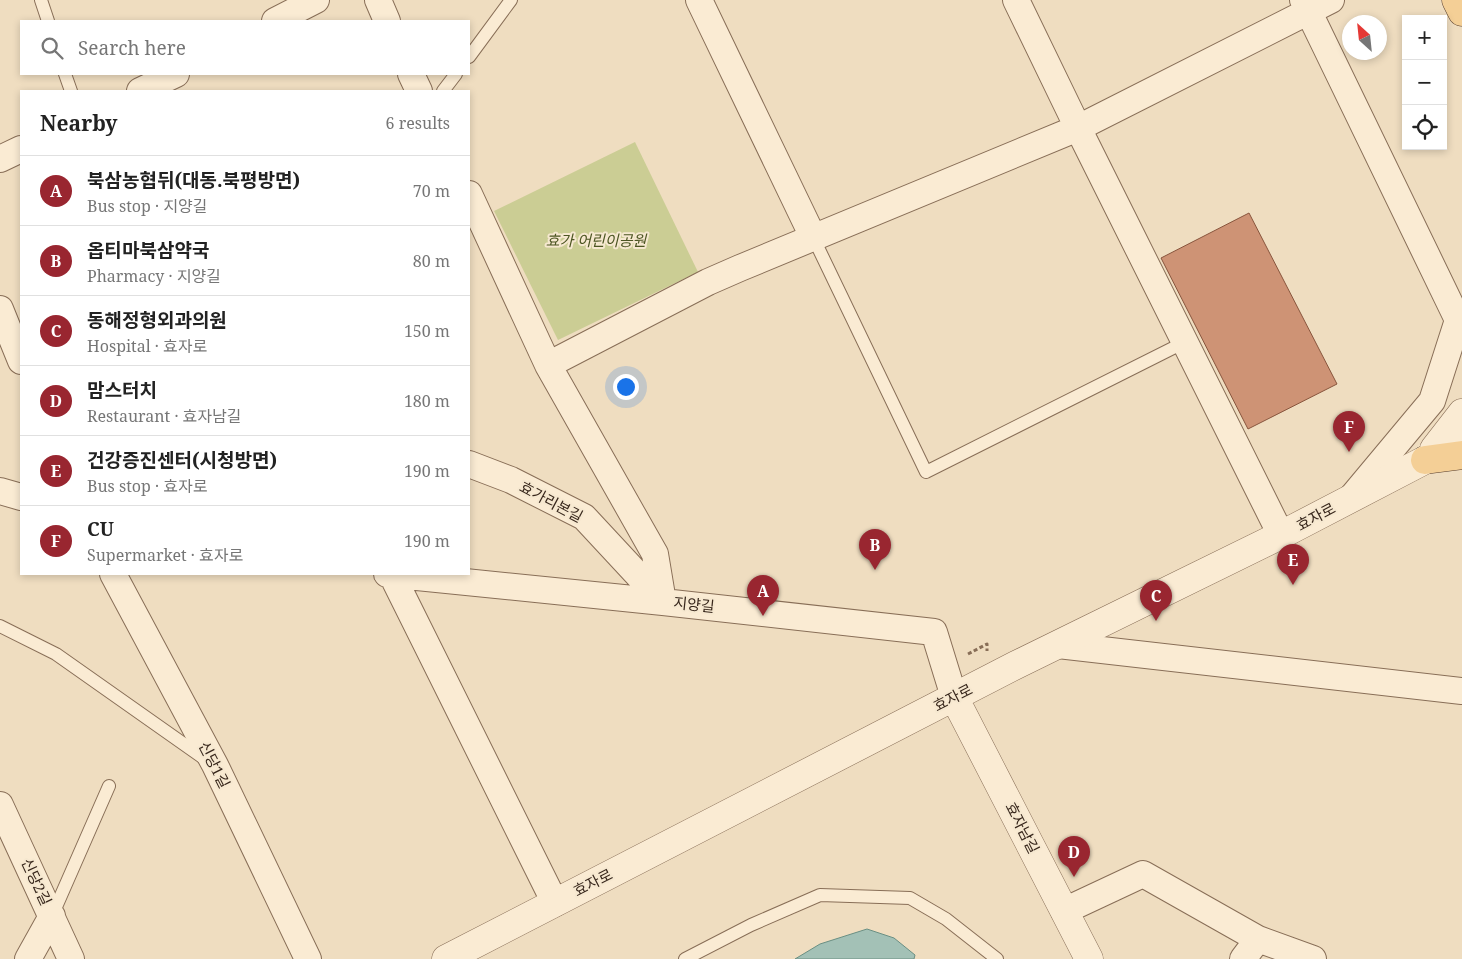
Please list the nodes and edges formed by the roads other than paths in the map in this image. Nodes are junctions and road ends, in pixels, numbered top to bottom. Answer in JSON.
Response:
{"nodes":[{"id":1,"x":41,"y":0,"type":"edge"},
{"id":2,"x":316,"y":0,"type":"edge"},
{"id":3,"x":378,"y":0,"type":"edge"},
{"id":4,"x":511,"y":0,"type":"edge"},
{"id":5,"x":699,"y":0,"type":"edge"},
{"id":6,"x":1016,"y":0,"type":"edge"},
{"id":7,"x":1331,"y":0,"type":"edge"},
{"id":8,"x":1456,"y":0,"type":"edge"},
{"id":9,"x":1306,"y":6,"type":"edge"},
{"id":10,"x":1462,"y":12,"type":"edge"},
{"id":11,"x":48,"y":20,"type":"edge"},
{"id":12,"x":277,"y":20,"type":"edge"},
{"id":13,"x":387,"y":20,"type":"edge"},
{"id":14,"x":470,"y":55,"type":"edge"},
{"id":15,"x":65,"y":75,"type":"edge"},
{"id":16,"x":411,"y":75,"type":"edge"},
{"id":17,"x":455,"y":75,"type":"edge"},
{"id":18,"x":71,"y":90,"type":"edge"},
{"id":19,"x":419,"y":90,"type":"edge"},
{"id":20,"x":444,"y":90,"type":"edge"},
{"id":21,"x":1078,"y":128,"type":"junction"},
{"id":22,"x":20,"y":149,"type":"edge"},
{"id":23,"x":0,"y":159,"type":"edge"},
{"id":24,"x":470,"y":196,"type":"edge"},
{"id":25,"x":814,"y":237,"type":"junction"},
{"id":26,"x":7,"y":319,"type":"edge"},
{"id":27,"x":1185,"y":342,"type":"junction"},
{"id":28,"x":20,"y":358,"type":"edge"},
{"id":29,"x":548,"y":365,"type":"junction"},
{"id":30,"x":1462,"y":413,"type":"edge"},
{"id":31,"x":1462,"y":439,"type":"edge"},
{"id":32,"x":1462,"y":455,"type":"edge"},
{"id":33,"x":1425,"y":460,"type":"junction"},
{"id":34,"x":470,"y":464,"type":"edge"},
{"id":35,"x":0,"y":491,"type":"edge"},
{"id":36,"x":20,"y":497,"type":"edge"},
{"id":37,"x":1350,"y":498,"type":"junction"},
{"id":38,"x":1281,"y":535,"type":"junction"},
{"id":39,"x":115,"y":575,"type":"edge"},
{"id":40,"x":390,"y":575,"type":"edge"},
{"id":41,"x":399,"y":575,"type":"edge"},
{"id":42,"x":663,"y":602,"type":"junction"},
{"id":43,"x":0,"y":626,"type":"edge"},
{"id":44,"x":1058,"y":646,"type":"junction"},
{"id":45,"x":1462,"y":691,"type":"edge"},
{"id":46,"x":954,"y":697,"type":"junction"},
{"id":47,"x":214,"y":765,"type":"junction"},
{"id":48,"x":109,"y":786,"type":"dead end"},
{"id":49,"x":0,"y":805,"type":"edge"},
{"id":50,"x":555,"y":903,"type":"junction"},
{"id":51,"x":1064,"y":911,"type":"junction"},
{"id":52,"x":52,"y":916,"type":"junction"},
{"id":53,"x":1250,"y":949,"type":"edge"},
{"id":54,"x":28,"y":959,"type":"edge"},
{"id":55,"x":71,"y":959,"type":"edge"},
{"id":56,"x":308,"y":959,"type":"edge"},
{"id":57,"x":446,"y":959,"type":"edge"},
{"id":58,"x":685,"y":959,"type":"edge"},
{"id":59,"x":997,"y":959,"type":"edge"},
{"id":60,"x":1089,"y":959,"type":"edge"},
{"id":61,"x":1314,"y":959,"type":"edge"}],
"edges":[{"from":1,"to":11,"type":"lane"},
{"from":2,"to":12,"type":"street"},
{"from":3,"to":13,"type":"street"},
{"from":4,"to":14,"type":"lane"},
{"from":5,"to":25,"type":"street"},
{"from":6,"to":21,"type":"street"},
{"from":7,"to":9,"type":"street"},
{"from":8,"to":10,"type":"main road"},
{"from":9,"to":21,"type":"street"},
{"from":9,"to":37,"type":"street"},
{"from":15,"to":18,"type":"lane"},
{"from":16,"to":19,"type":"street"},
{"from":17,"to":20,"type":"lane"},
{"from":21,"to":25,"type":"street"},
{"from":21,"to":27,"type":"street"},
{"from":22,"to":23,"type":"street"},
{"from":24,"to":29,"type":"street"},
{"from":25,"to":27,"type":"lane"},
{"from":25,"to":29,"type":"street"},
{"from":26,"to":28,"type":"street"},
{"from":27,"to":38,"type":"street"},
{"from":29,"to":42,"type":"street"},
{"from":30,"to":33,"type":"street"},
{"from":31,"to":33,"type":"street","name":"효자로"},
{"from":32,"to":33,"type":"main road"},
{"from":33,"to":37,"type":"street","name":"효자로"},
{"from":34,"to":42,"type":"street","name":"효가리본길"},
{"from":35,"to":36,"type":"street"},
{"from":37,"to":38,"type":"street","name":"효자로"},
{"from":38,"to":44,"type":"street","name":"효자로"},
{"from":39,"to":47,"type":"street","name":"신당1길"},
{"from":40,"to":50,"type":"street"},
{"from":41,"to":42,"type":"street","name":"지양길"},
{"from":42,"to":46,"type":"street","name":"지양길"},
{"from":43,"to":47,"type":"lane"},
{"from":44,"to":45,"type":"street"},
{"from":44,"to":46,"type":"street","name":"효자로"},
{"from":46,"to":50,"type":"street","name":"효자로"},
{"from":46,"to":51,"type":"street","name":"효자남길"},
{"from":47,"to":56,"type":"street","name":"신당1길"},
{"from":48,"to":52,"type":"lane"},
{"from":49,"to":52,"type":"street","name":"신당2길"},
{"from":50,"to":57,"type":"street","name":"효자로"},
{"from":51,"to":53,"type":"street"},
{"from":51,"to":60,"type":"street","name":"효자남길"},
{"from":52,"to":54,"type":"street"},
{"from":52,"to":55,"type":"street","name":"신당2길"},
{"from":53,"to":61,"type":"street"},
{"from":58,"to":59,"type":"lane"}]}
